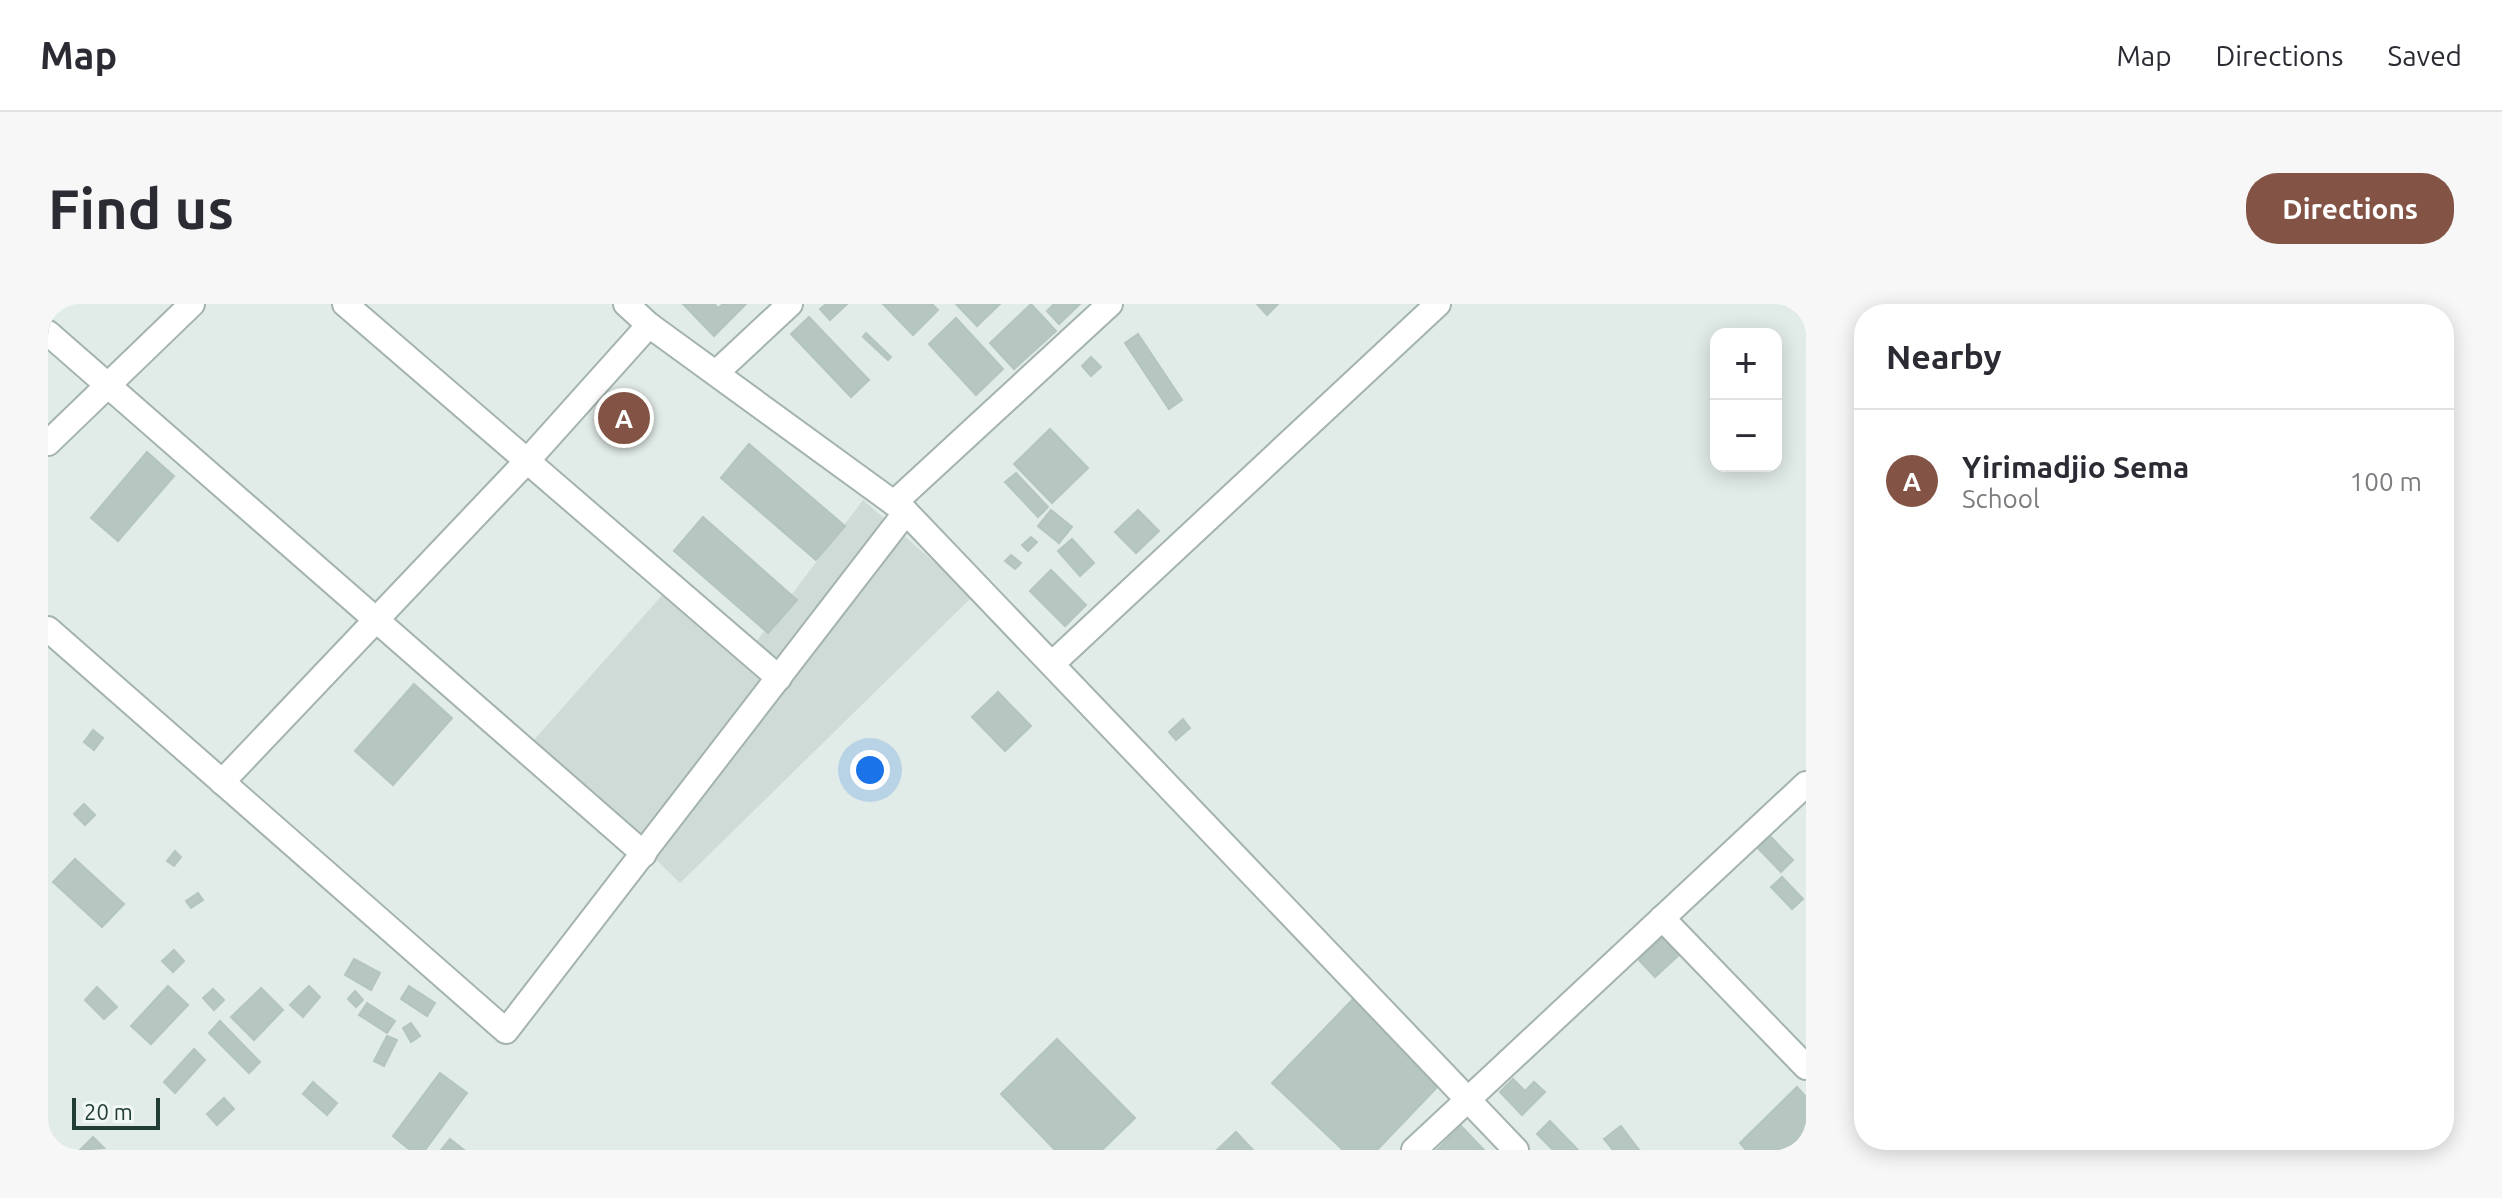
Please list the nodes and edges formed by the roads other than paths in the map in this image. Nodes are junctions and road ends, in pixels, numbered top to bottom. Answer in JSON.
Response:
{"nodes":[{"id":1,"x":192,"y":304,"type":"edge"},
{"id":2,"x":345,"y":304,"type":"edge"},
{"id":3,"x":626,"y":304,"type":"edge"},
{"id":4,"x":790,"y":304,"type":"edge"},
{"id":5,"x":1110,"y":304,"type":"edge"},
{"id":6,"x":1438,"y":304,"type":"edge"},
{"id":7,"x":649,"y":325,"type":"junction"},
{"id":8,"x":48,"y":333,"type":"edge"},
{"id":9,"x":716,"y":373,"type":"junction"},
{"id":10,"x":108,"y":385,"type":"junction"},
{"id":11,"x":48,"y":443,"type":"edge"},
{"id":12,"x":527,"y":461,"type":"junction"},
{"id":13,"x":900,"y":507,"type":"junction"},
{"id":14,"x":376,"y":620,"type":"junction"},
{"id":15,"x":48,"y":629,"type":"edge"},
{"id":16,"x":1052,"y":664,"type":"junction"},
{"id":17,"x":779,"y":678,"type":"junction"},
{"id":18,"x":222,"y":782,"type":"junction"},
{"id":19,"x":1806,"y":784,"type":"edge"},
{"id":20,"x":644,"y":854,"type":"junction"},
{"id":21,"x":1662,"y":918,"type":"junction"},
{"id":22,"x":1806,"y":1067,"type":"edge"},
{"id":23,"x":1468,"y":1100,"type":"junction"},
{"id":24,"x":1414,"y":1150,"type":"edge"},
{"id":25,"x":1516,"y":1150,"type":"edge"}],
"edges":[{"from":1,"to":10,"type":"street"},
{"from":2,"to":12,"type":"street"},
{"from":3,"to":7,"type":"street"},
{"from":4,"to":9,"type":"street"},
{"from":5,"to":13,"type":"street"},
{"from":6,"to":16,"type":"street"},
{"from":7,"to":9,"type":"street"},
{"from":7,"to":12,"type":"street"},
{"from":8,"to":10,"type":"street"},
{"from":9,"to":13,"type":"street"},
{"from":10,"to":11,"type":"street"},
{"from":10,"to":14,"type":"street"},
{"from":12,"to":14,"type":"street"},
{"from":12,"to":17,"type":"street"},
{"from":13,"to":16,"type":"street"},
{"from":13,"to":17,"type":"street"},
{"from":14,"to":18,"type":"street"},
{"from":14,"to":20,"type":"street"},
{"from":15,"to":18,"type":"street"},
{"from":16,"to":23,"type":"street"},
{"from":17,"to":20,"type":"street"},
{"from":18,"to":20,"type":"street"},
{"from":19,"to":21,"type":"street"},
{"from":21,"to":22,"type":"street"},
{"from":21,"to":23,"type":"street"},
{"from":23,"to":24,"type":"street"},
{"from":23,"to":25,"type":"street"}]}
